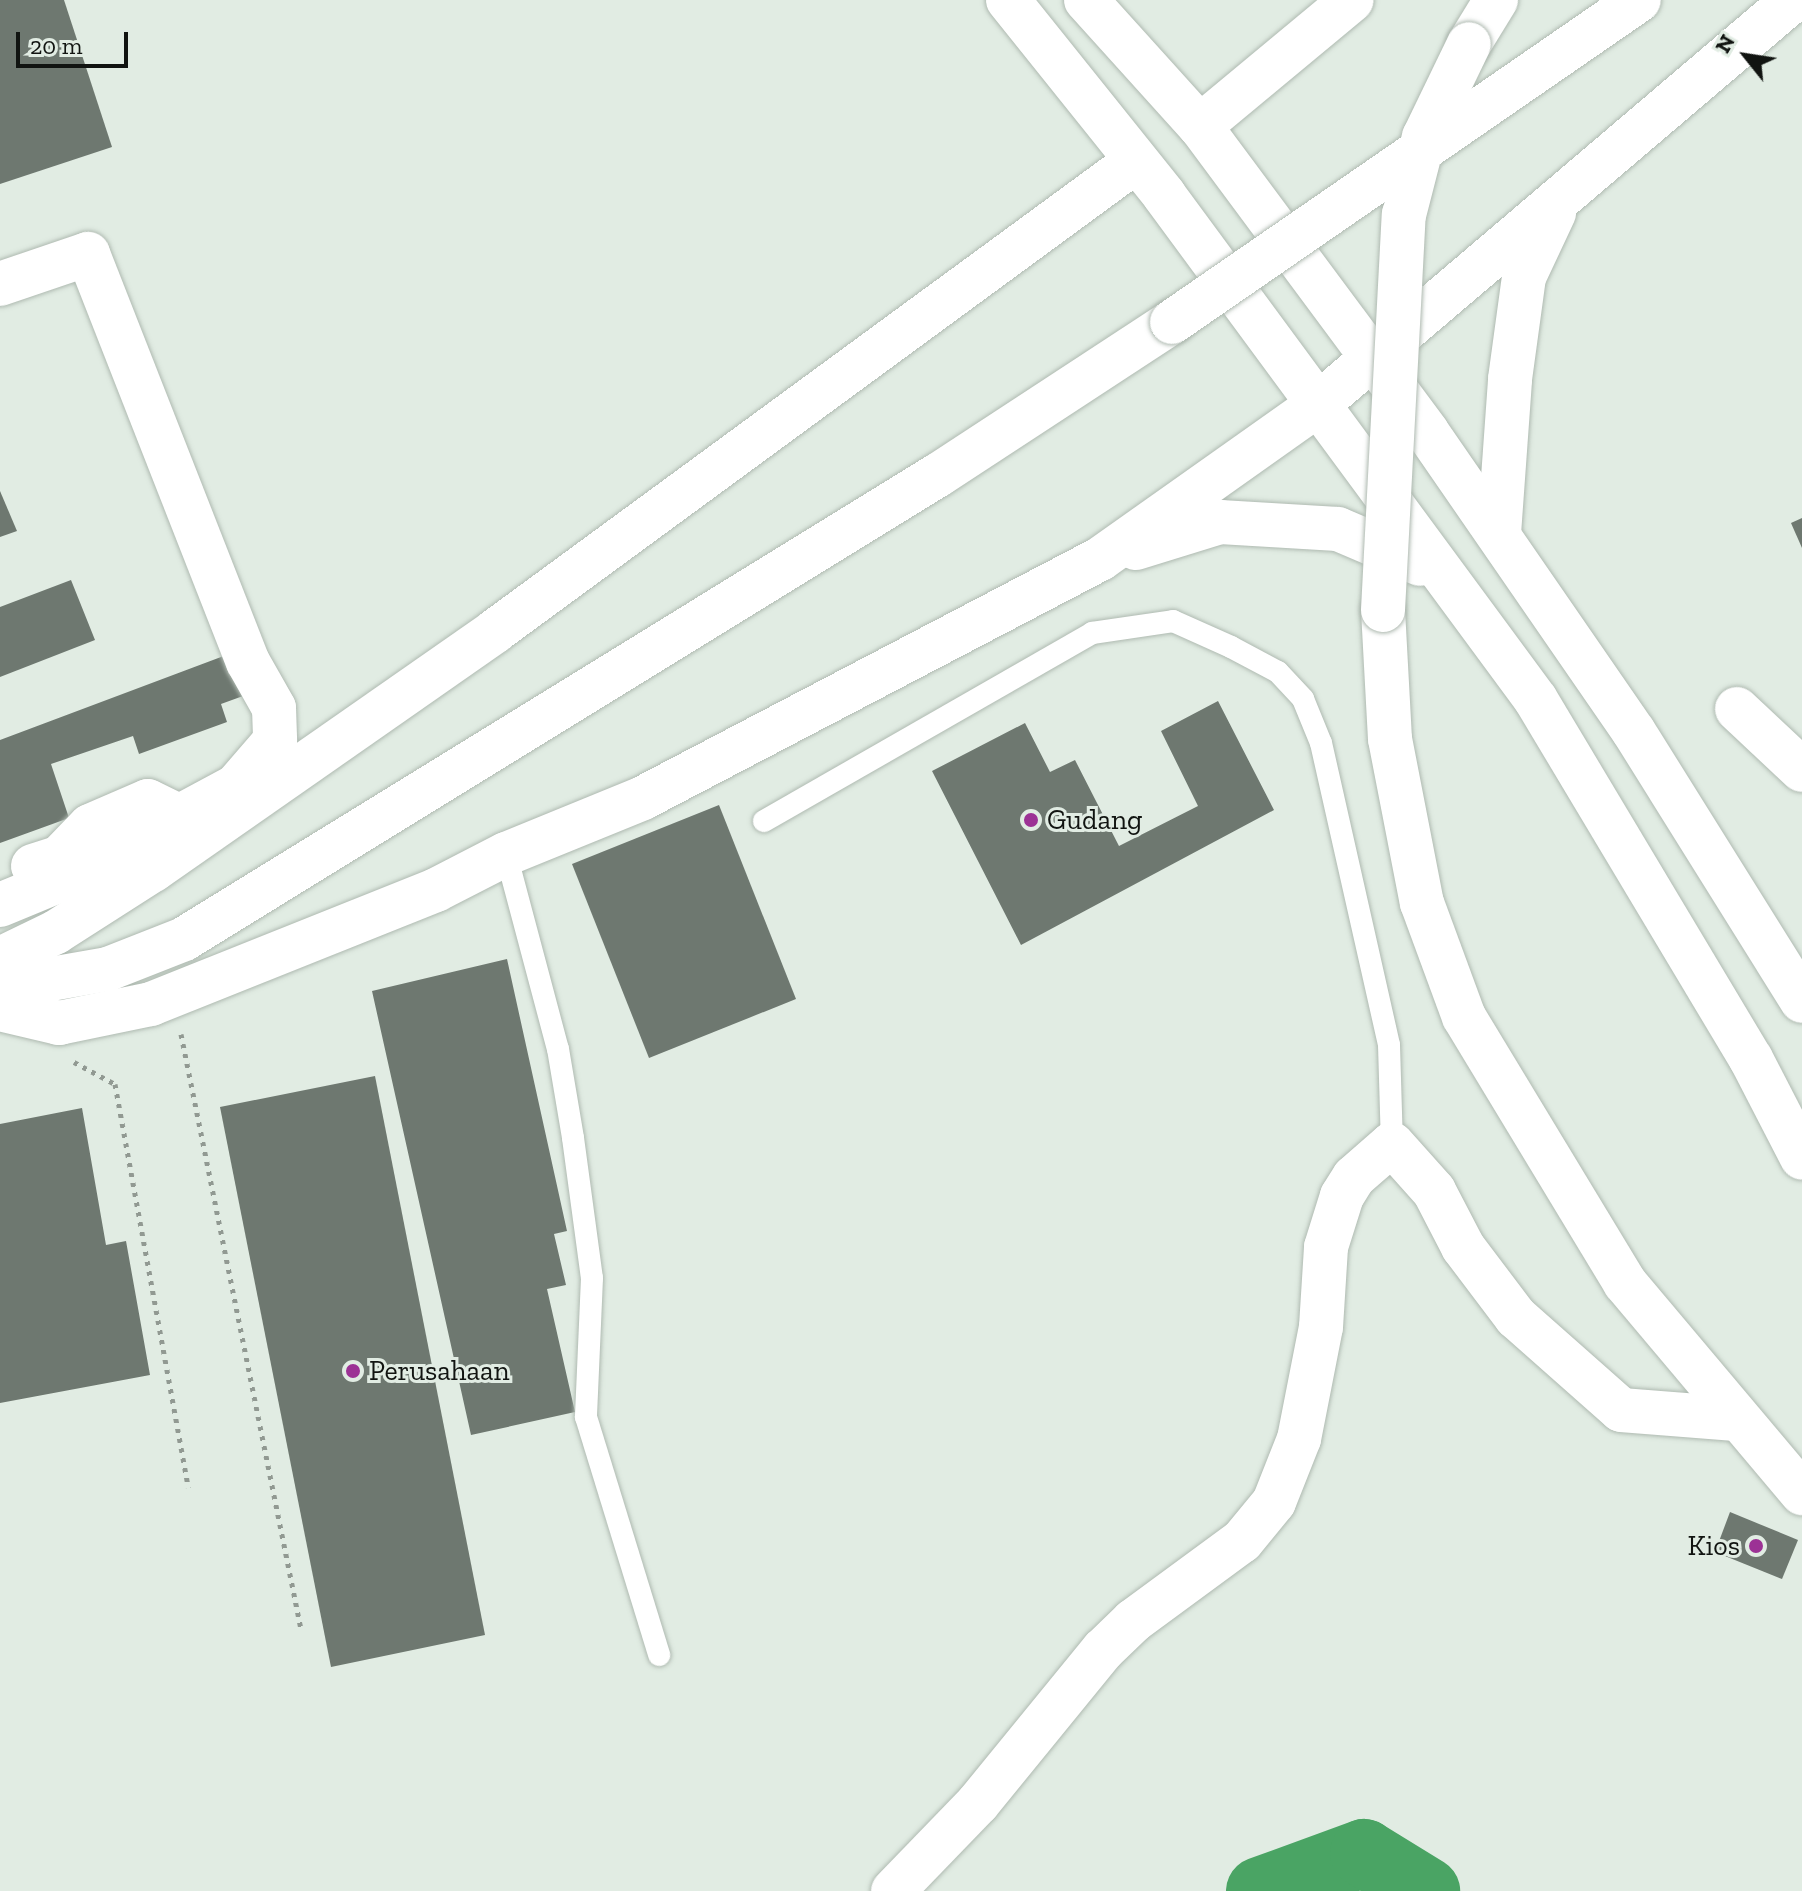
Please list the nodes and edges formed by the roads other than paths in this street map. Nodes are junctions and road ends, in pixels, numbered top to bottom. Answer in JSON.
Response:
{"nodes":[{"id":1,"x":1086,"y":0,"type":"edge"},
{"id":2,"x":1352,"y":0,"type":"edge"},
{"id":3,"x":1496,"y":0,"type":"edge"},
{"id":4,"x":1639,"y":0,"type":"edge"},
{"id":5,"x":1793,"y":0,"type":"edge"},
{"id":6,"x":1012,"y":5,"type":"edge"},
{"id":7,"x":1200,"y":126,"type":"junction"},
{"id":8,"x":1136,"y":161,"type":"junction"},
{"id":9,"x":1563,"y":197,"type":"junction"},
{"id":10,"x":0,"y":284,"type":"edge"},
{"id":11,"x":1370,"y":358,"type":"junction"},
{"id":12,"x":1316,"y":406,"type":"junction"},
{"id":13,"x":1499,"y":534,"type":"junction"},
{"id":14,"x":1100,"y":559,"type":"junction"},
{"id":15,"x":1471,"y":606,"type":"junction"},
{"id":16,"x":1737,"y":709,"type":"dead end"},
{"id":17,"x":1802,"y":770,"type":"edge"},
{"id":18,"x":179,"y":816,"type":"junction"},
{"id":19,"x":764,"y":821,"type":"dead end"},
{"id":20,"x":506,"y":854,"type":"junction"},
{"id":21,"x":0,"y":877,"type":"edge"},
{"id":22,"x":0,"y":905,"type":"edge"},
{"id":23,"x":0,"y":959,"type":"edge"},
{"id":24,"x":0,"y":988,"type":"edge"},
{"id":25,"x":1802,"y":1001,"type":"edge"},
{"id":26,"x":18,"y":1015,"type":"edge"},
{"id":27,"x":1392,"y":1144,"type":"junction"},
{"id":28,"x":1802,"y":1158,"type":"edge"},
{"id":29,"x":1736,"y":1419,"type":"junction"},
{"id":30,"x":1802,"y":1493,"type":"edge"},
{"id":31,"x":659,"y":1655,"type":"dead end"},
{"id":32,"x":893,"y":1891,"type":"edge"}],
"edges":[{"from":1,"to":7,"type":"main road"},
{"from":2,"to":7,"type":"main road"},
{"from":3,"to":29,"type":"main road","bridge":true},
{"from":4,"to":24,"type":"main road","bridge":true},
{"from":5,"to":9,"type":"main road"},
{"from":6,"to":8,"type":"main road"},
{"from":7,"to":11,"type":"main road"},
{"from":8,"to":12,"type":"main road"},
{"from":8,"to":23,"type":"main road"},
{"from":9,"to":11,"type":"main road"},
{"from":9,"to":13,"type":"main road"},
{"from":10,"to":18,"type":"main road"},
{"from":11,"to":12,"type":"main road"},
{"from":11,"to":13,"type":"main road"},
{"from":12,"to":14,"type":"main road"},
{"from":12,"to":15,"type":"main road"},
{"from":13,"to":25,"type":"main road"},
{"from":14,"to":15,"type":"main road"},
{"from":14,"to":20,"type":"main road"},
{"from":15,"to":28,"type":"main road"},
{"from":16,"to":17,"type":"main road"},
{"from":18,"to":21,"type":"main road"},
{"from":18,"to":22,"type":"main road"},
{"from":19,"to":27,"type":"lane"},
{"from":20,"to":26,"type":"main road"},
{"from":20,"to":31,"type":"lane"},
{"from":27,"to":29,"type":"main road"},
{"from":27,"to":32,"type":"main road"},
{"from":29,"to":30,"type":"main road"}]}
